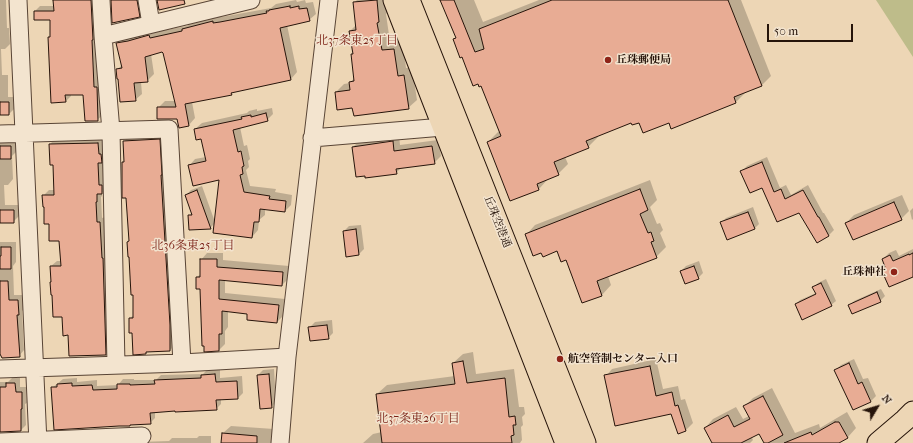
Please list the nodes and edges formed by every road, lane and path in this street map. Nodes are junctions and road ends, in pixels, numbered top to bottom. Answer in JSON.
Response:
{"nodes":[{"id":1,"x":18,"y":0,"type":"edge"},
{"id":2,"x":101,"y":0,"type":"edge"},
{"id":3,"x":147,"y":0,"type":"edge"},
{"id":4,"x":251,"y":0,"type":"edge"},
{"id":5,"x":329,"y":0,"type":"edge"},
{"id":6,"x":394,"y":0,"type":"edge"},
{"id":7,"x":409,"y":0,"type":"edge"},
{"id":8,"x":151,"y":24,"type":"junction"},
{"id":9,"x":103,"y":36,"type":"junction"},
{"id":10,"x":443,"y":127,"type":"junction"},
{"id":11,"x":112,"y":131,"type":"junction"},
{"id":12,"x":24,"y":132,"type":"junction"},
{"id":13,"x":0,"y":134,"type":"edge"},
{"id":14,"x":312,"y":138,"type":"junction"},
{"id":15,"x":287,"y":357,"type":"junction"},
{"id":16,"x":182,"y":363,"type":"junction"},
{"id":17,"x":116,"y":365,"type":"junction"},
{"id":18,"x":34,"y":368,"type":"junction"},
{"id":19,"x":0,"y":369,"type":"edge"},
{"id":20,"x":913,"y":412,"type":"edge"},
{"id":21,"x":142,"y":436,"type":"dead end"},
{"id":22,"x":0,"y":442,"type":"edge"},
{"id":23,"x":37,"y":442,"type":"edge"},
{"id":24,"x":280,"y":443,"type":"edge"},
{"id":25,"x":566,"y":443,"type":"edge"},
{"id":26,"x":584,"y":443,"type":"edge"},
{"id":27,"x":878,"y":443,"type":"edge"}],
"edges":[{"from":1,"to":12,"type":"street"},
{"from":2,"to":9,"type":"street"},
{"from":3,"to":8,"type":"street"},
{"from":4,"to":8,"type":"street"},
{"from":5,"to":14,"type":"street"},
{"from":6,"to":10,"type":"main road","name":"丘珠空港通"},
{"from":7,"to":26,"type":"main road","name":"丘珠空港通"},
{"from":8,"to":9,"type":"street"},
{"from":9,"to":11,"type":"street"},
{"from":10,"to":14,"type":"street"},
{"from":10,"to":25,"type":"main road","name":"丘珠空港通"},
{"from":11,"to":12,"type":"street"},
{"from":11,"to":16,"type":"street"},
{"from":11,"to":17,"type":"street"},
{"from":12,"to":13,"type":"street"},
{"from":12,"to":18,"type":"street"},
{"from":14,"to":15,"type":"street"},
{"from":15,"to":16,"type":"street"},
{"from":15,"to":24,"type":"street"},
{"from":16,"to":17,"type":"street"},
{"from":17,"to":18,"type":"street"},
{"from":18,"to":19,"type":"street"},
{"from":18,"to":23,"type":"street"},
{"from":20,"to":27,"type":"main road"},
{"from":21,"to":23,"type":"street"},
{"from":22,"to":23,"type":"street"}]}
